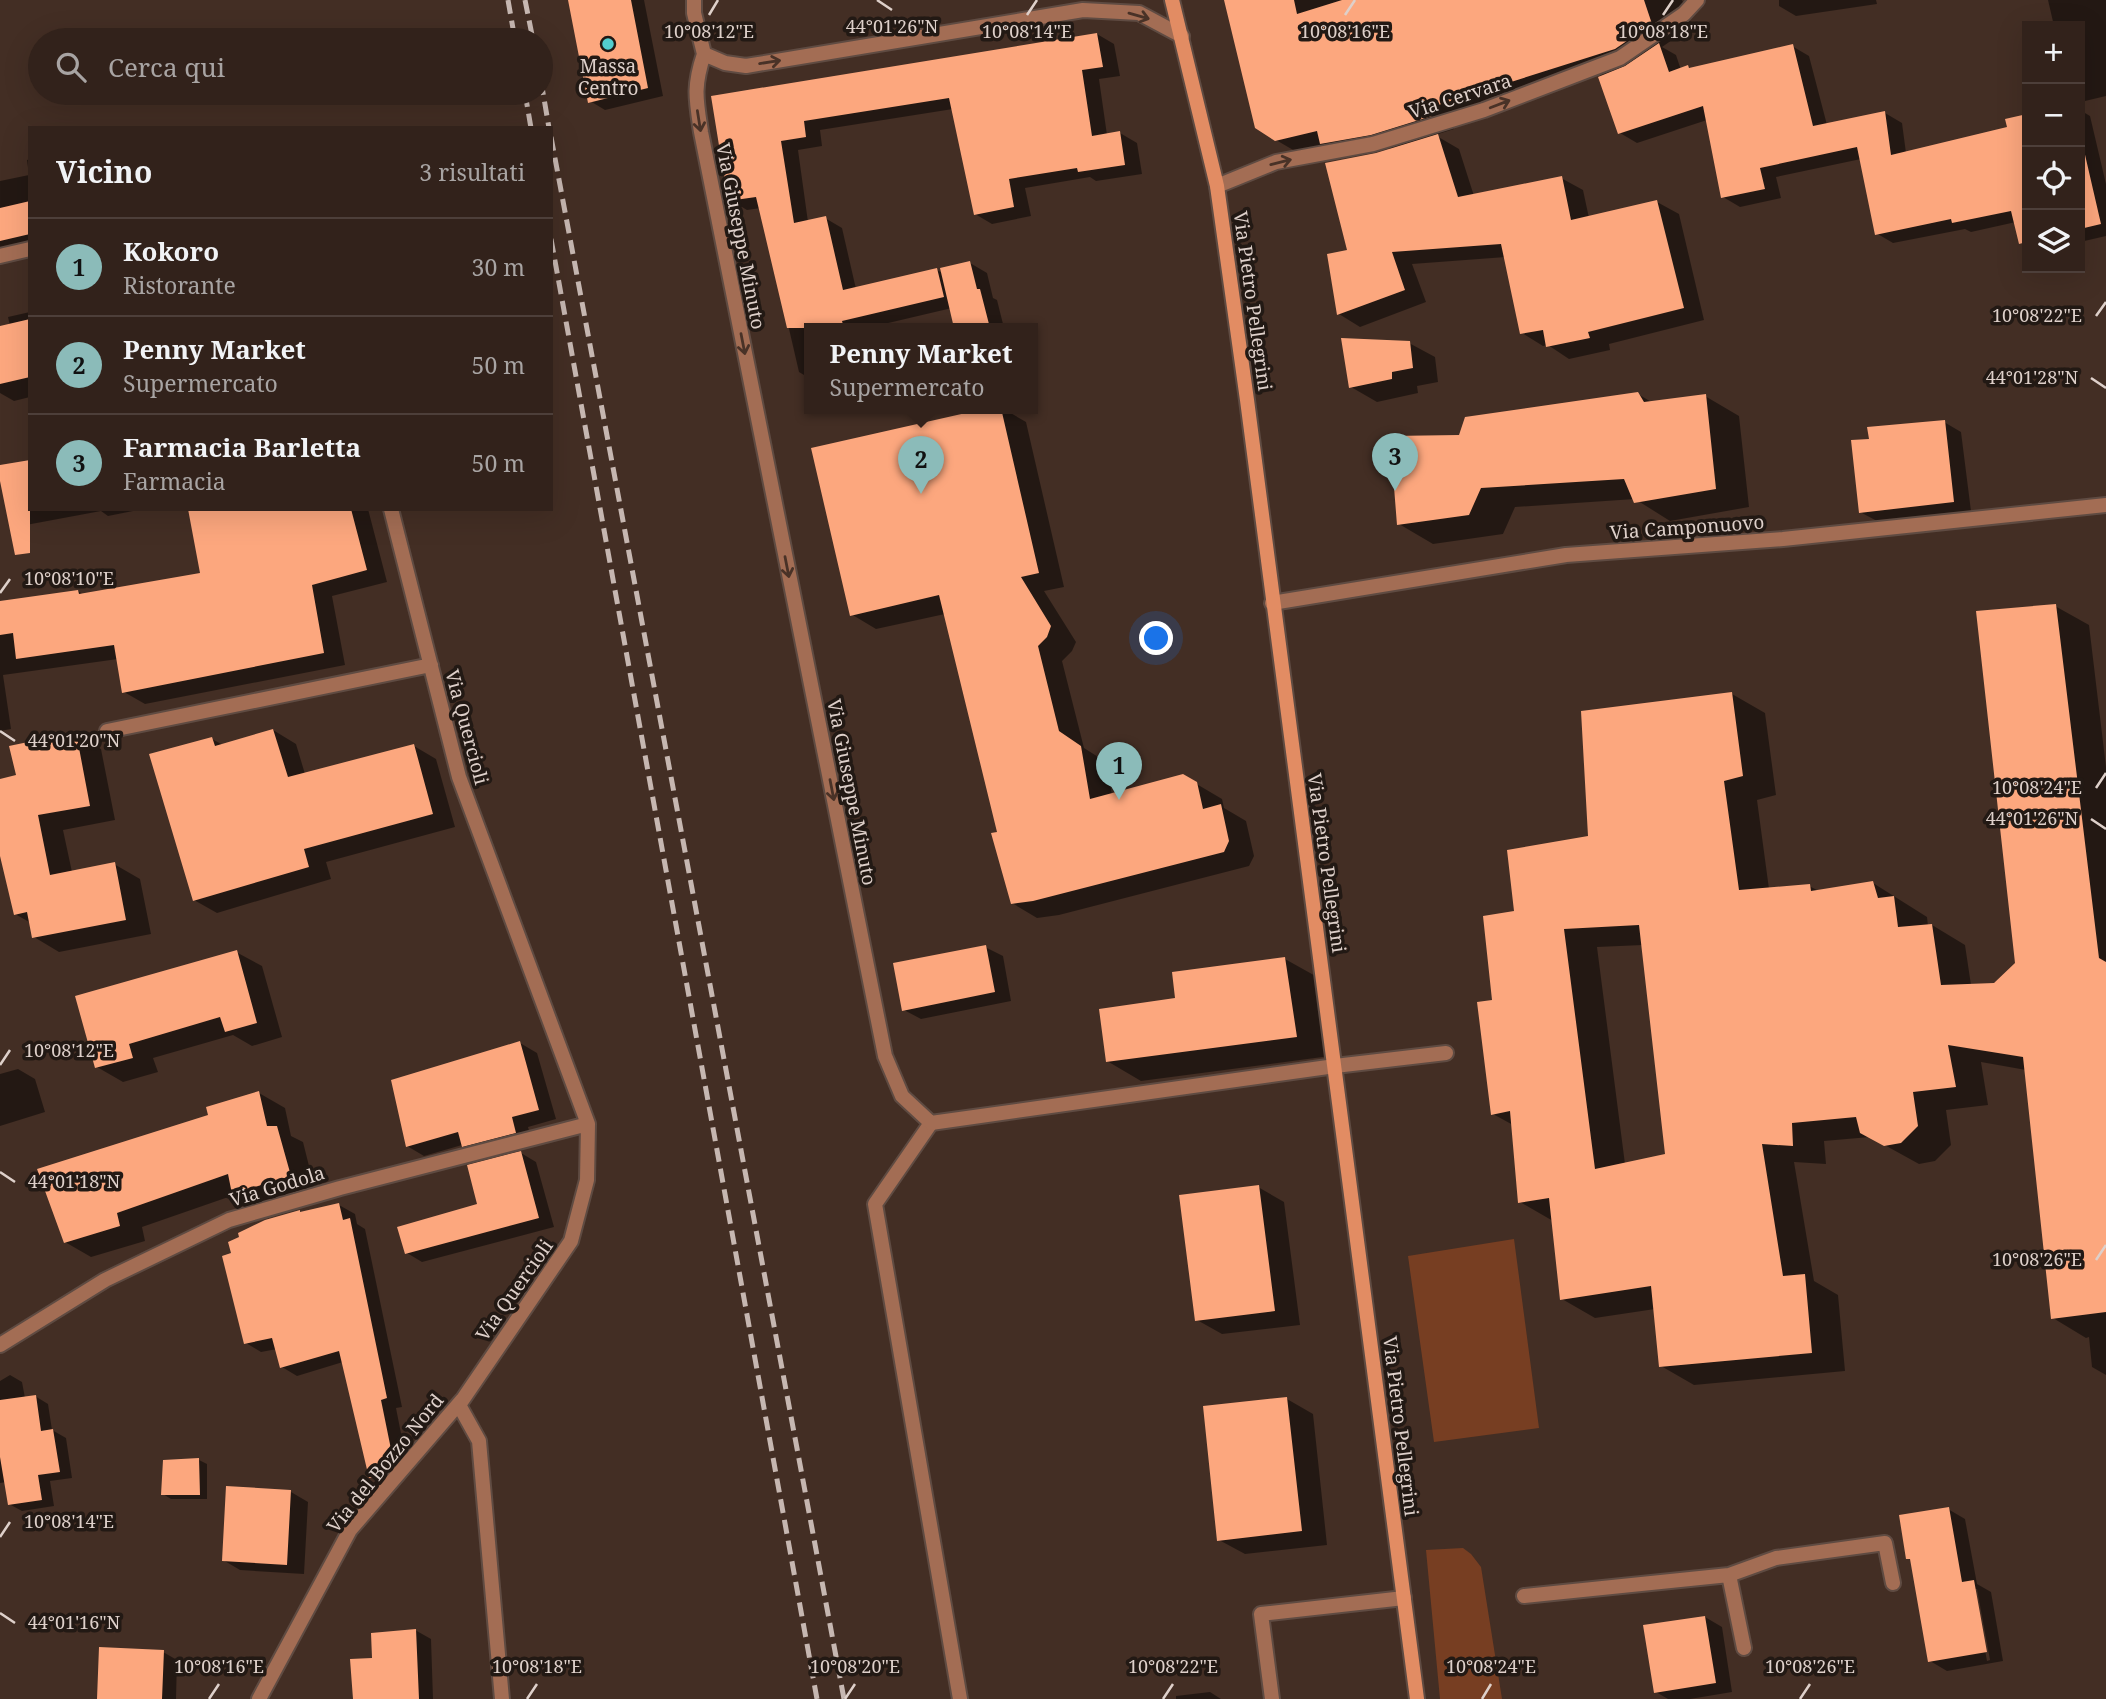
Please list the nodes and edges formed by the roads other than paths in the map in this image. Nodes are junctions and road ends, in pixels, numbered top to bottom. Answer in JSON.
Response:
{"nodes":[{"id":1,"x":695,"y":0,"type":"edge"},
{"id":2,"x":1171,"y":0,"type":"edge"},
{"id":3,"x":1697,"y":0,"type":"edge"},
{"id":4,"x":1182,"y":36,"type":"junction"},
{"id":5,"x":704,"y":54,"type":"junction"},
{"id":6,"x":1217,"y":186,"type":"junction"},
{"id":7,"x":28,"y":249,"type":"edge"},
{"id":8,"x":0,"y":256,"type":"edge"},
{"id":9,"x":2106,"y":505,"type":"edge"},
{"id":10,"x":392,"y":511,"type":"edge"},
{"id":11,"x":1272,"y":603,"type":"junction"},
{"id":12,"x":431,"y":666,"type":"junction"},
{"id":13,"x":107,"y":731,"type":"dead end"},
{"id":14,"x":1446,"y":1052,"type":"dead end"},
{"id":15,"x":1335,"y":1066,"type":"junction"},
{"id":16,"x":931,"y":1123,"type":"junction"},
{"id":17,"x":588,"y":1124,"type":"junction"},
{"id":18,"x":0,"y":1345,"type":"edge"},
{"id":19,"x":462,"y":1400,"type":"junction"},
{"id":20,"x":1729,"y":1575,"type":"junction"},
{"id":21,"x":1893,"y":1583,"type":"dead end"},
{"id":22,"x":1524,"y":1596,"type":"dead end"},
{"id":23,"x":1404,"y":1598,"type":"junction"},
{"id":24,"x":1744,"y":1648,"type":"dead end"},
{"id":25,"x":259,"y":1699,"type":"edge"},
{"id":26,"x":502,"y":1699,"type":"edge"},
{"id":27,"x":960,"y":1699,"type":"edge"},
{"id":28,"x":1272,"y":1699,"type":"edge"},
{"id":29,"x":1417,"y":1699,"type":"edge"}],
"edges":[{"from":1,"to":5,"type":"street"},
{"from":2,"to":4,"type":"main road","name":"Via Pietro Pellegrini"},
{"from":6,"to":3,"type":"street","name":"Via Cervara","one_way":true},
{"from":5,"to":4,"type":"street","one_way":true},
{"from":4,"to":6,"type":"main road","name":"Via Pietro Pellegrini"},
{"from":5,"to":16,"type":"street","name":"Via Giuseppe Minuto","one_way":true},
{"from":6,"to":11,"type":"main road","name":"Via Pietro Pellegrini"},
{"from":7,"to":8,"type":"street"},
{"from":9,"to":11,"type":"street","name":"Via Camponuovo"},
{"from":10,"to":12,"type":"street","name":"Via Quercioli"},
{"from":11,"to":15,"type":"main road","name":"Via Pietro Pellegrini"},
{"from":12,"to":13,"type":"street","name":"Via Quercioli"},
{"from":12,"to":17,"type":"street","name":"Via Quercioli"},
{"from":14,"to":15,"type":"street"},
{"from":15,"to":16,"type":"street"},
{"from":15,"to":23,"type":"main road","name":"Via Pietro Pellegrini"},
{"from":16,"to":27,"type":"street"},
{"from":17,"to":18,"type":"street","name":"Via Godola"},
{"from":17,"to":19,"type":"street","name":"Via Quercioli"},
{"from":19,"to":25,"type":"street","name":"Via del Bozzo Nord"},
{"from":19,"to":26,"type":"street"},
{"from":20,"to":21,"type":"street"},
{"from":20,"to":22,"type":"street"},
{"from":20,"to":24,"type":"street"},
{"from":23,"to":28,"type":"street"},
{"from":23,"to":29,"type":"main road","name":"Via Pietro Pellegrini"}]}
